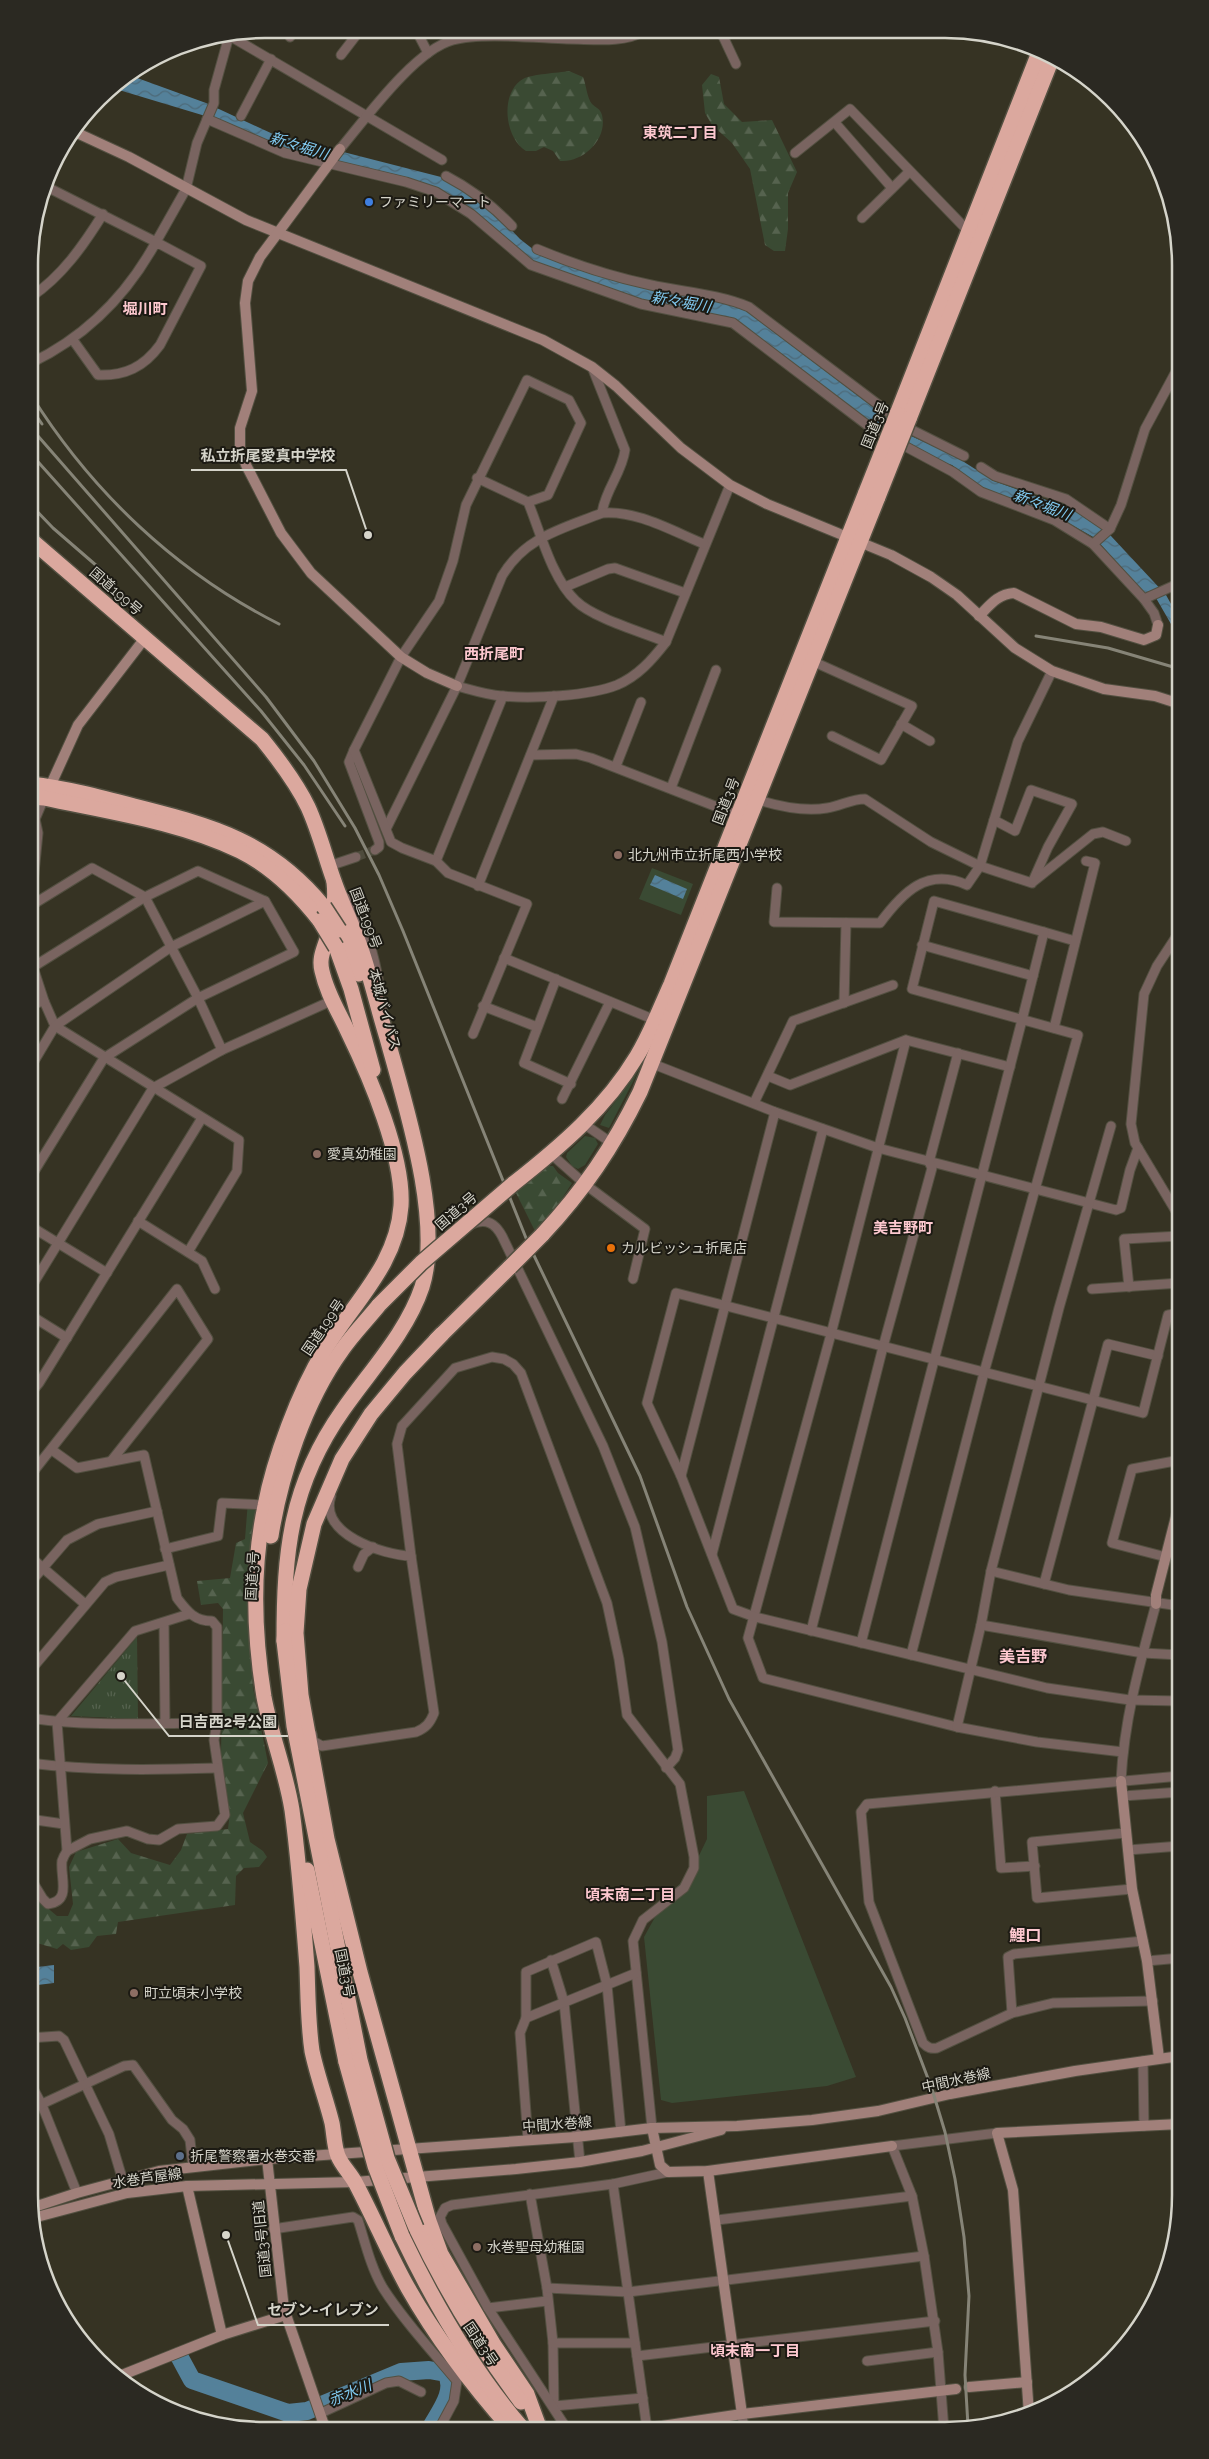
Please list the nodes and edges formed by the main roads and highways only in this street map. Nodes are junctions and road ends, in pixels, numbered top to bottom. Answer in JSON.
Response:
{"nodes":[{"id":1,"x":1037,"y":58,"type":"edge"},
{"id":2,"x":1050,"y":64,"type":"edge"},
{"id":3,"x":976,"y":235,"type":"junction"},
{"id":4,"x":854,"y":540,"type":"junction"},
{"id":5,"x":38,"y":546,"type":"edge"},
{"id":6,"x":41,"y":794,"type":"edge"},
{"id":7,"x":751,"y":797,"type":"junction"},
{"id":8,"x":336,"y":886,"type":"junction"},
{"id":9,"x":322,"y":914,"type":"junction"},
{"id":10,"x":331,"y":943,"type":"junction"},
{"id":11,"x":396,"y":1154,"type":"junction"},
{"id":12,"x":428,"y":1239,"type":"junction"},
{"id":13,"x":401,"y":1328,"type":"junction"},
{"id":14,"x":442,"y":1334,"type":"junction"},
{"id":15,"x":304,"y":1536,"type":"junction"},
{"id":16,"x":298,"y":1589,"type":"junction"},
{"id":17,"x":284,"y":1641,"type":"junction"},
{"id":18,"x":291,"y":1805,"type":"junction"},
{"id":19,"x":353,"y":2061,"type":"junction"},
{"id":20,"x":505,"y":2422,"type":"edge"},
{"id":21,"x":518,"y":2422,"type":"edge"},
{"id":22,"x":536,"y":2422,"type":"edge"},
{"id":23,"x":538,"y":2422,"type":"edge"}],
"edges":[{"from":1,"to":3,"type":"highway","name":"国道3号"},
{"from":2,"to":3,"type":"highway","name":"国道3号"},
{"from":3,"to":4,"type":"highway","name":"国道3号","bridge":true},
{"from":4,"to":7,"type":"highway","name":"国道3号"},
{"from":4,"to":7,"type":"highway","name":"国道3号"},
{"from":5,"to":8,"type":"highway","name":"国道199号"},
{"from":6,"to":9,"type":"highway","name":"本城バイパス"},
{"from":7,"to":14,"type":"highway","name":"国道3号","bridge":true},
{"from":7,"to":18,"type":"highway","name":"国道3号","bridge":true},
{"from":8,"to":10,"type":"highway","name":"国道199号"},
{"from":8,"to":12,"type":"highway","name":"国道199号"},
{"from":9,"to":10,"type":"highway","name":"本城バイパス","bridge":true},
{"from":9,"to":12,"type":"highway","name":"本城バイパス","bridge":true},
{"from":10,"to":11,"type":"highway","name":"本城バイパス"},
{"from":10,"to":11,"type":"highway","name":"国道199号"},
{"from":11,"to":18,"type":"highway","name":"国道199号"},
{"from":12,"to":13,"type":"highway","name":"国道199号"},
{"from":13,"to":15,"type":"highway"},
{"from":13,"to":17,"type":"highway","name":"国道199号"},
{"from":14,"to":15,"type":"highway","name":"国道3号"},
{"from":14,"to":16,"type":"highway"},
{"from":15,"to":16,"type":"highway"},
{"from":15,"to":17,"type":"highway","name":"国道3号"},
{"from":16,"to":23,"type":"highway"},
{"from":17,"to":19,"type":"highway","name":"国道3号"},
{"from":18,"to":19,"type":"highway","name":"国道3号"},
{"from":18,"to":20,"type":"highway"},
{"from":19,"to":21,"type":"highway","name":"国道3号","bridge":true},
{"from":19,"to":22,"type":"highway","name":"国道3号","bridge":true}]}
